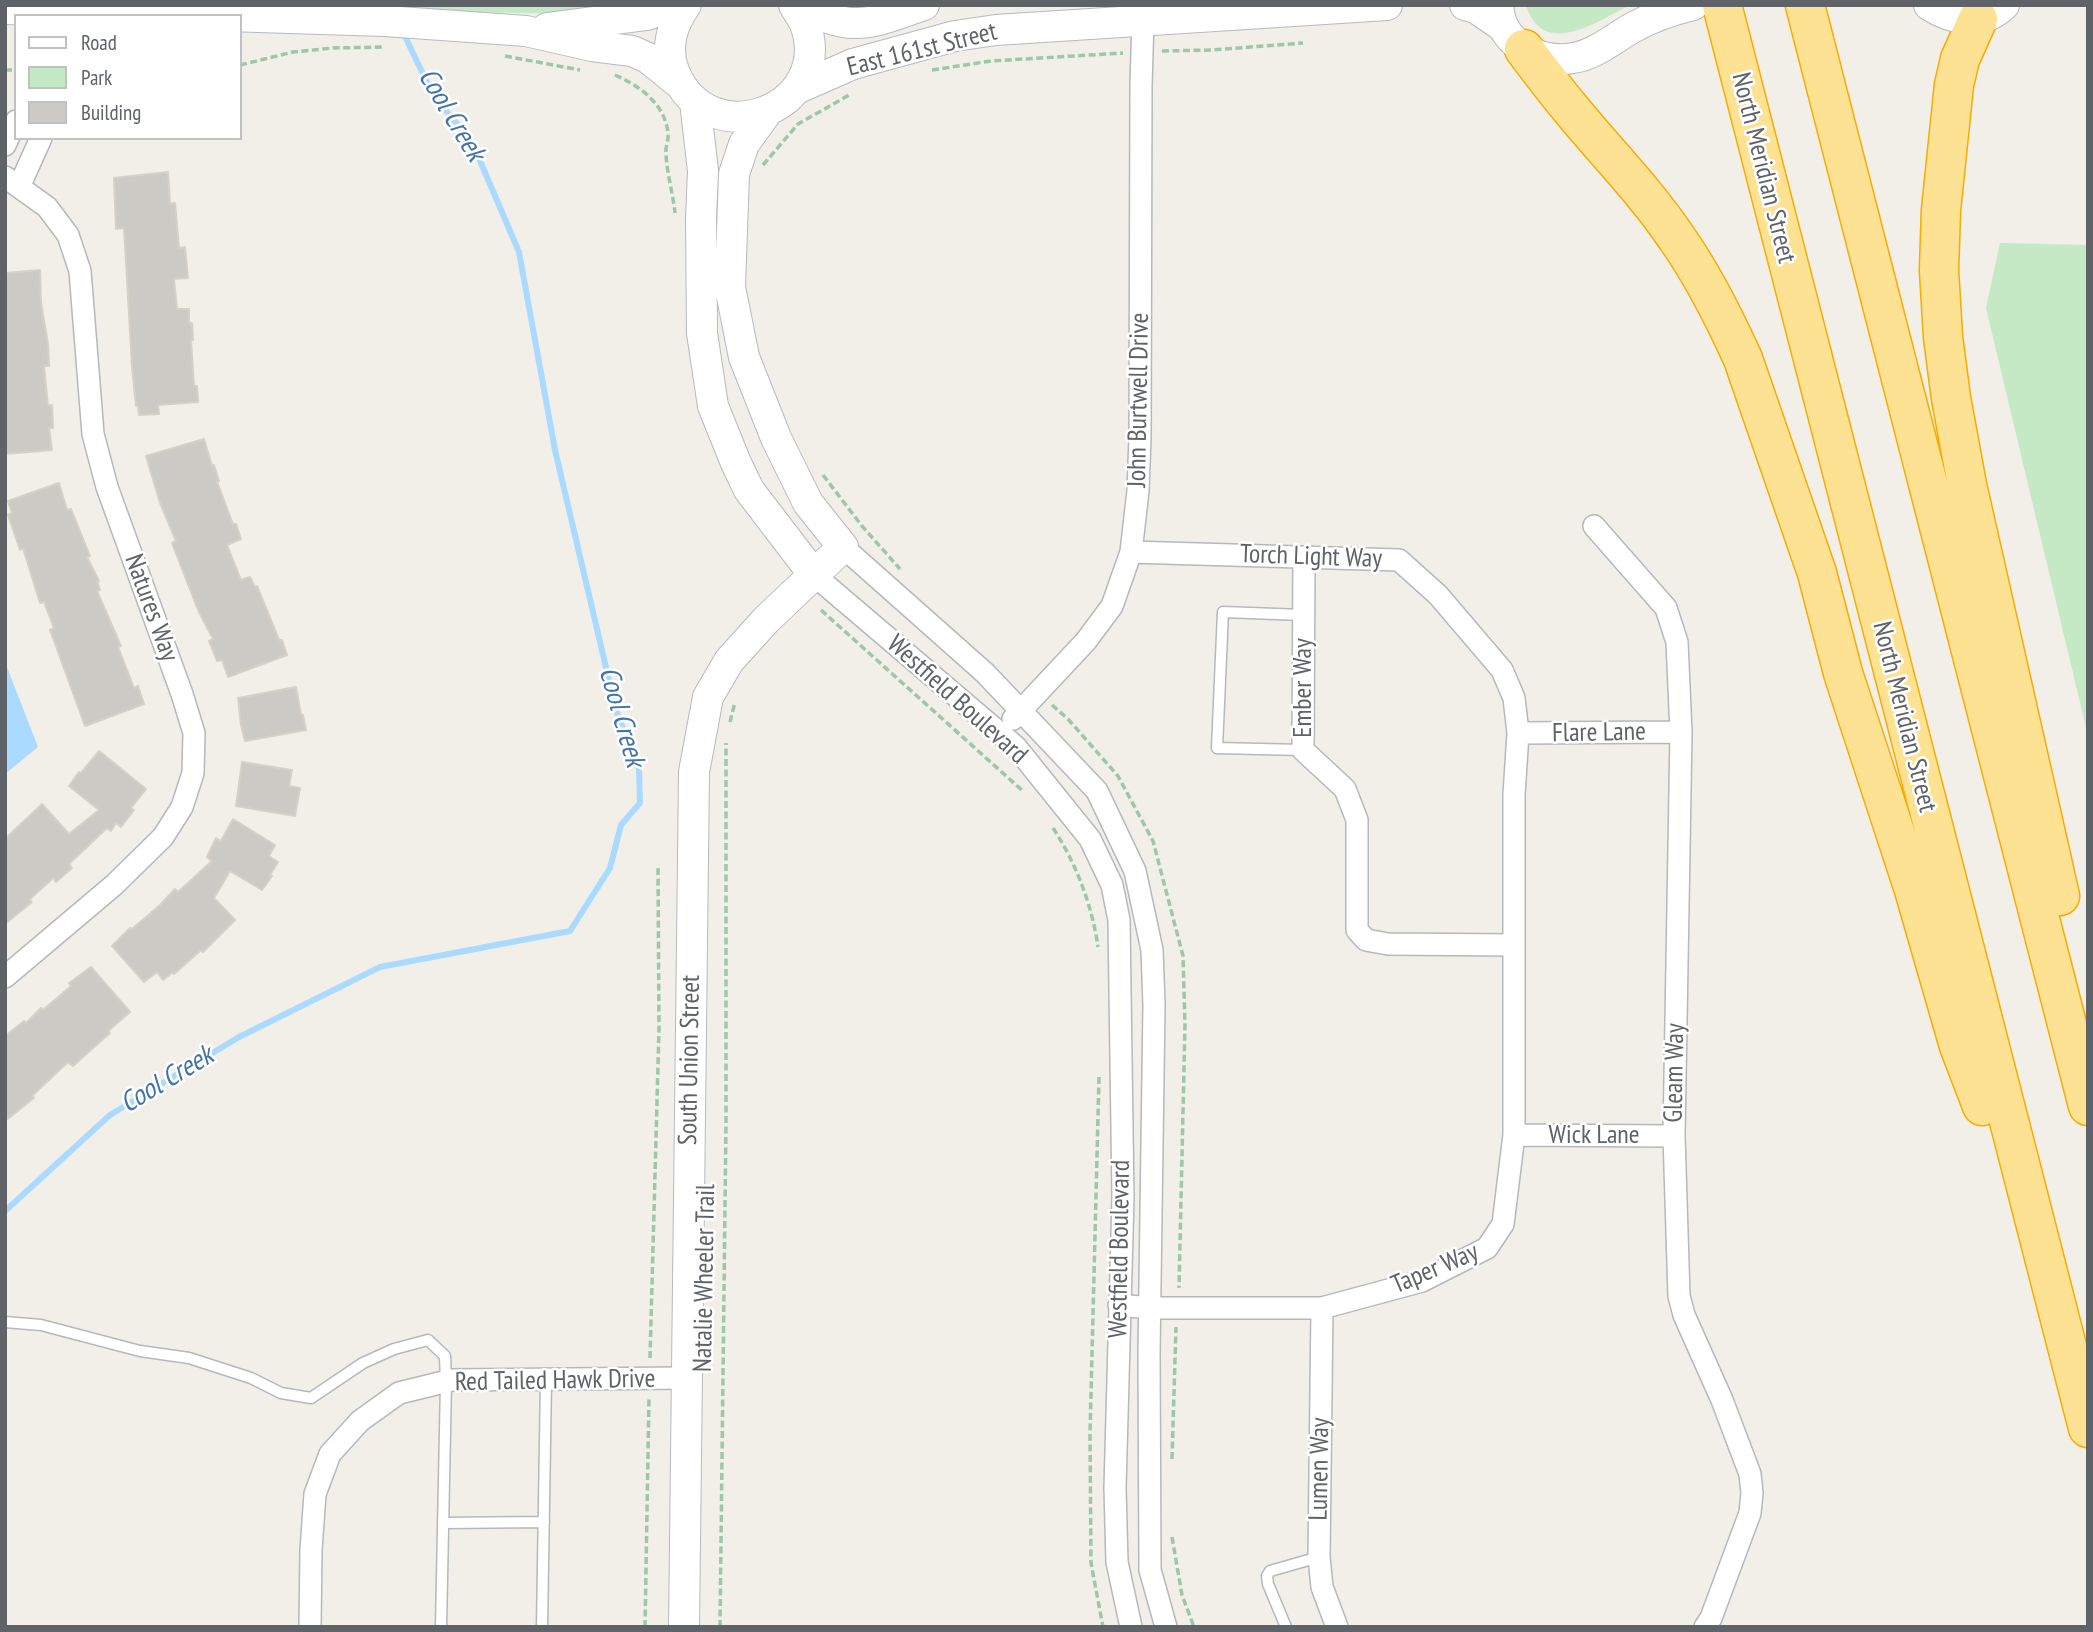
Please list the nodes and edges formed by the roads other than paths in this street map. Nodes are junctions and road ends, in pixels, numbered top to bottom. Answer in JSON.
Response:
{"nodes":[{"id":1,"x":673,"y":5,"type":"edge"},
{"id":2,"x":686,"y":5,"type":"edge"},
{"id":3,"x":795,"y":5,"type":"edge"},
{"id":4,"x":924,"y":5,"type":"edge"},
{"id":5,"x":1387,"y":5,"type":"edge"},
{"id":6,"x":1465,"y":5,"type":"edge"},
{"id":7,"x":1693,"y":5,"type":"edge"},
{"id":8,"x":1722,"y":5,"type":"edge"},
{"id":9,"x":1805,"y":5,"type":"edge"},
{"id":10,"x":1929,"y":5,"type":"edge"},
{"id":11,"x":2000,"y":10,"type":"edge"},
{"id":12,"x":37,"y":11,"type":"edge"},
{"id":13,"x":82,"y":14,"type":"edge"},
{"id":14,"x":1143,"y":20,"type":"junction"},
{"id":15,"x":242,"y":25,"type":"edge"},
{"id":16,"x":1508,"y":27,"type":"edge"},
{"id":17,"x":526,"y":31,"type":"junction"},
{"id":18,"x":796,"y":89,"type":"junction"},
{"id":19,"x":687,"y":93,"type":"junction"},
{"id":20,"x":767,"y":112,"type":"junction"},
{"id":21,"x":14,"y":125,"type":"edge"},
{"id":22,"x":40,"y":140,"type":"edge"},
{"id":23,"x":5,"y":145,"type":"edge"},
{"id":24,"x":12,"y":182,"type":"edge"},
{"id":25,"x":1594,"y":526,"type":"dead end"},
{"id":26,"x":843,"y":547,"type":"junction"},
{"id":27,"x":1131,"y":552,"type":"junction"},
{"id":28,"x":1304,"y":557,"type":"junction"},
{"id":29,"x":807,"y":581,"type":"junction"},
{"id":30,"x":1303,"y":615,"type":"junction"},
{"id":31,"x":1021,"y":711,"type":"junction"},
{"id":32,"x":1681,"y":732,"type":"junction"},
{"id":33,"x":999,"y":733,"type":"junction"},
{"id":34,"x":1518,"y":733,"type":"junction"},
{"id":35,"x":1303,"y":750,"type":"junction"},
{"id":36,"x":1514,"y":945,"type":"junction"},
{"id":37,"x":5,"y":977,"type":"edge"},
{"id":38,"x":2088,"y":1013,"type":"edge"},
{"id":39,"x":2088,"y":1106,"type":"edge"},
{"id":40,"x":1514,"y":1135,"type":"junction"},
{"id":41,"x":1674,"y":1136,"type":"junction"},
{"id":42,"x":1119,"y":1305,"type":"junction"},
{"id":43,"x":1150,"y":1308,"type":"junction"},
{"id":44,"x":1322,"y":1308,"type":"junction"},
{"id":45,"x":5,"y":1322,"type":"edge"},
{"id":46,"x":2071,"y":1367,"type":"junction"},
{"id":47,"x":685,"y":1378,"type":"junction"},
{"id":48,"x":547,"y":1380,"type":"junction"},
{"id":49,"x":446,"y":1382,"type":"junction"},
{"id":50,"x":2088,"y":1428,"type":"edge"},
{"id":51,"x":544,"y":1522,"type":"junction"},
{"id":52,"x":443,"y":1523,"type":"junction"},
{"id":53,"x":1319,"y":1557,"type":"junction"},
{"id":54,"x":310,"y":1627,"type":"edge"},
{"id":55,"x":441,"y":1627,"type":"edge"},
{"id":56,"x":542,"y":1627,"type":"edge"},
{"id":57,"x":684,"y":1627,"type":"edge"},
{"id":58,"x":1130,"y":1627,"type":"edge"},
{"id":59,"x":1166,"y":1627,"type":"edge"},
{"id":60,"x":1286,"y":1627,"type":"edge"},
{"id":61,"x":1337,"y":1627,"type":"edge"},
{"id":62,"x":1704,"y":1627,"type":"edge"}],
"edges":[{"from":1,"to":17,"type":"street"},
{"from":2,"to":19,"type":"street","name":"Westfield Boulevard"},
{"from":3,"to":4,"type":"street","name":"East 161st Street"},
{"from":3,"to":18,"type":"street"},
{"from":5,"to":14,"type":"street","name":"East 161st Street"},
{"from":6,"to":16,"type":"street"},
{"from":7,"to":16,"type":"street"},
{"from":8,"to":46,"type":"highway","name":"North Meridian Street"},
{"from":9,"to":39,"type":"highway"},
{"from":10,"to":11,"type":"street"},
{"from":11,"to":38,"type":"highway"},
{"from":12,"to":13,"type":"street"},
{"from":14,"to":18,"type":"street","name":"East 161st Street"},
{"from":14,"to":27,"type":"street","name":"John Burtwell Drive"},
{"from":15,"to":17,"type":"street"},
{"from":16,"to":46,"type":"highway"},
{"from":17,"to":19,"type":"street"},
{"from":18,"to":20,"type":"street","name":"East 161st Street"},
{"from":19,"to":20,"type":"street"},
{"from":19,"to":29,"type":"street","name":"Westfield Boulevard"},
{"from":20,"to":26,"type":"street","name":"Westfield Boulevard"},
{"from":21,"to":23,"type":"street"},
{"from":22,"to":24,"type":"street"},
{"from":24,"to":37,"type":"street","name":"Natures Way"},
{"from":25,"to":32,"type":"street","name":"Gleam Way"},
{"from":26,"to":29,"type":"street","name":"South Union Street"},
{"from":26,"to":31,"type":"street","name":"Westfield Boulevard"},
{"from":27,"to":28,"type":"street","name":"Torch Light Way"},
{"from":27,"to":31,"type":"street","name":"John Burtwell Drive"},
{"from":28,"to":30,"type":"street","name":"Ember Way"},
{"from":28,"to":34,"type":"street","name":"Torch Light Way"},
{"from":29,"to":33,"type":"street","name":"Westfield Boulevard"},
{"from":29,"to":47,"type":"street","name":"South Union Street"},
{"from":30,"to":35,"type":"street","name":"Ember Way"},
{"from":30,"to":35,"type":"lane"},
{"from":31,"to":33,"type":"street","name":"John Burtwell Drive"},
{"from":31,"to":43,"type":"street","name":"Westfield Boulevard"},
{"from":32,"to":34,"type":"street","name":"Flare Lane"},
{"from":32,"to":41,"type":"street","name":"Gleam Way"},
{"from":33,"to":42,"type":"street","name":"Westfield Boulevard"},
{"from":34,"to":36,"type":"street","name":"Torch Light Way"},
{"from":35,"to":36,"type":"street","name":"Ember Way"},
{"from":36,"to":40,"type":"street","name":"Taper Way"},
{"from":40,"to":41,"type":"street","name":"Wick Lane"},
{"from":40,"to":44,"type":"street","name":"Taper Way"},
{"from":41,"to":62,"type":"street","name":"Gleam Way"},
{"from":42,"to":43,"type":"street","name":"Taper Way"},
{"from":42,"to":58,"type":"street","name":"Westfield Boulevard"},
{"from":43,"to":44,"type":"street","name":"Taper Way"},
{"from":43,"to":59,"type":"street","name":"Westfield Boulevard"},
{"from":44,"to":53,"type":"street","name":"Lumen Way"},
{"from":45,"to":49,"type":"lane"},
{"from":46,"to":50,"type":"highway","name":"North Meridian Street"},
{"from":47,"to":48,"type":"street","name":"Red Tailed Hawk Drive"},
{"from":47,"to":57,"type":"street","name":"South Union Street"},
{"from":48,"to":49,"type":"street","name":"Red Tailed Hawk Drive"},
{"from":48,"to":51,"type":"lane"},
{"from":49,"to":52,"type":"lane"},
{"from":49,"to":54,"type":"street","name":"Red Tailed Hawk Drive"},
{"from":51,"to":52,"type":"lane"},
{"from":51,"to":56,"type":"lane"},
{"from":52,"to":55,"type":"lane"},
{"from":53,"to":60,"type":"lane"},
{"from":53,"to":61,"type":"street","name":"Lumen Way"}]}
